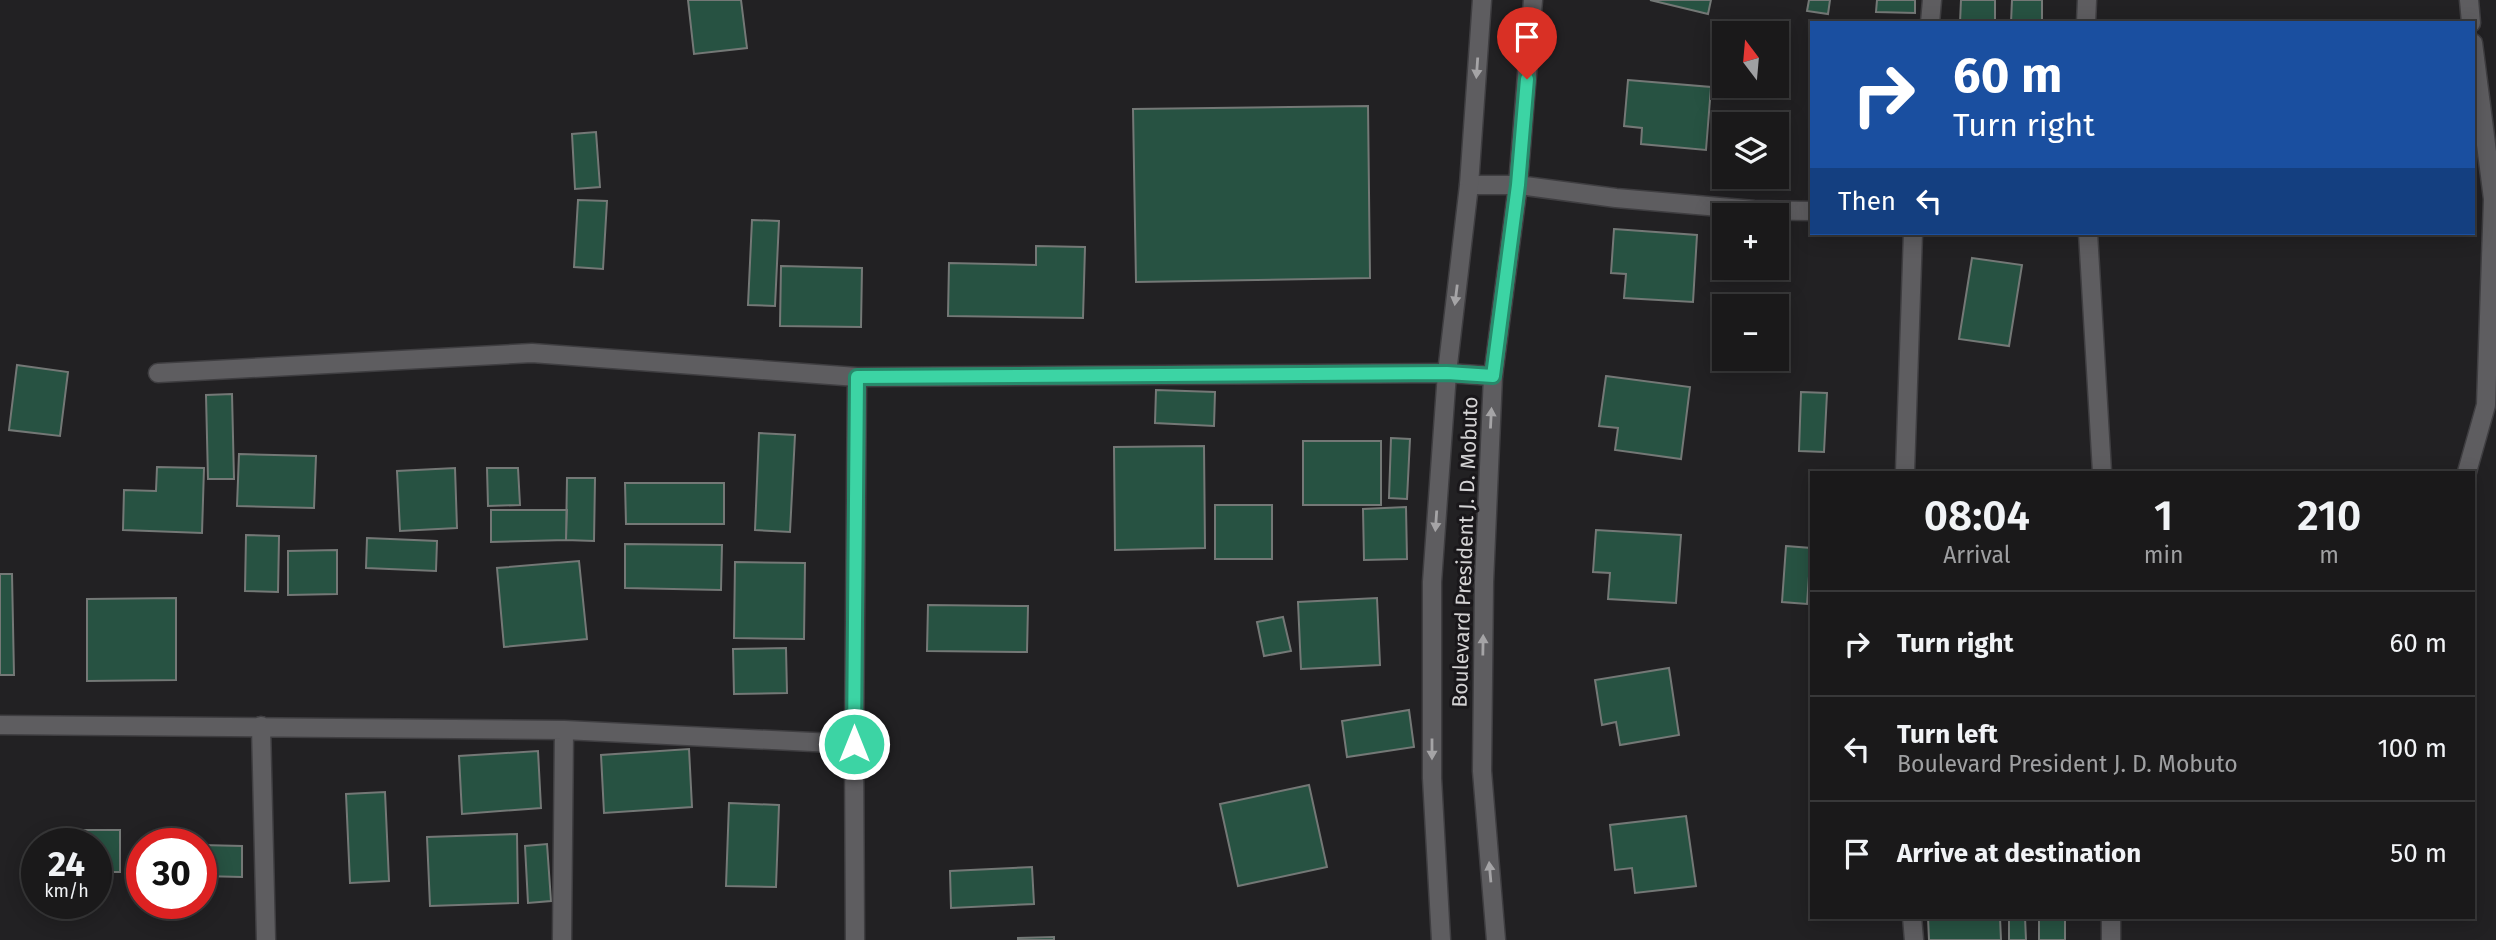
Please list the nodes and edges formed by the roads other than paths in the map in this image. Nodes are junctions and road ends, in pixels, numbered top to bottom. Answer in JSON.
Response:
{"nodes":[{"id":1,"x":1482,"y":0,"type":"edge"},
{"id":2,"x":1534,"y":0,"type":"edge"},
{"id":3,"x":1932,"y":0,"type":"edge"},
{"id":4,"x":2087,"y":0,"type":"edge"},
{"id":5,"x":2469,"y":0,"type":"edge"},
{"id":6,"x":1930,"y":21,"type":"edge"},
{"id":7,"x":2086,"y":21,"type":"edge"},
{"id":8,"x":2471,"y":21,"type":"edge"},
{"id":9,"x":2475,"y":59,"type":"edge"},
{"id":10,"x":1469,"y":185,"type":"junction"},
{"id":11,"x":1518,"y":185,"type":"junction"},
{"id":12,"x":1810,"y":211,"type":"edge"},
{"id":13,"x":1913,"y":235,"type":"edge"},
{"id":14,"x":2088,"y":235,"type":"edge"},
{"id":15,"x":158,"y":373,"type":"dead end"},
{"id":16,"x":1447,"y":373,"type":"junction"},
{"id":17,"x":1493,"y":376,"type":"junction"},
{"id":18,"x":857,"y":377,"type":"junction"},
{"id":19,"x":1905,"y":471,"type":"edge"},
{"id":20,"x":2102,"y":471,"type":"edge"},
{"id":21,"x":2467,"y":471,"type":"edge"},
{"id":22,"x":0,"y":725,"type":"edge"},
{"id":23,"x":261,"y":726,"type":"junction"},
{"id":24,"x":564,"y":730,"type":"junction"},
{"id":25,"x":854,"y":744,"type":"junction"},
{"id":26,"x":1912,"y":919,"type":"edge"},
{"id":27,"x":2111,"y":919,"type":"edge"},
{"id":28,"x":266,"y":940,"type":"edge"},
{"id":29,"x":562,"y":940,"type":"edge"},
{"id":30,"x":855,"y":940,"type":"edge"},
{"id":31,"x":1441,"y":940,"type":"edge"},
{"id":32,"x":1496,"y":940,"type":"edge"},
{"id":33,"x":1914,"y":940,"type":"edge"},
{"id":34,"x":2111,"y":940,"type":"edge"}],
"edges":[{"from":1,"to":10,"type":"street","name":"Boulevard President J. D. Mobuto","one_way":true},
{"from":2,"to":11,"type":"street","name":"Boulevard President J. D. Mobuto"},
{"from":3,"to":6,"type":"street"},
{"from":4,"to":7,"type":"street"},
{"from":5,"to":8,"type":"street"},
{"from":9,"to":21,"type":"street"},
{"from":10,"to":11,"type":"street"},
{"from":10,"to":16,"type":"street","name":"Boulevard President J. D. Mobuto","one_way":true},
{"from":11,"to":12,"type":"street"},
{"from":11,"to":17,"type":"street","name":"Boulevard President J. D. Mobuto"},
{"from":13,"to":19,"type":"street"},
{"from":14,"to":20,"type":"street"},
{"from":15,"to":18,"type":"street"},
{"from":16,"to":17,"type":"street"},
{"from":16,"to":18,"type":"street"},
{"from":16,"to":31,"type":"street","name":"Boulevard President J. D. Mobuto","one_way":true},
{"from":32,"to":17,"type":"street","name":"Boulevard President J. D. Mobuto","one_way":true},
{"from":18,"to":25,"type":"street"},
{"from":22,"to":23,"type":"street"},
{"from":23,"to":24,"type":"street"},
{"from":23,"to":28,"type":"street"},
{"from":24,"to":25,"type":"street"},
{"from":24,"to":29,"type":"street"},
{"from":25,"to":30,"type":"street"},
{"from":26,"to":33,"type":"street"},
{"from":27,"to":34,"type":"street"}]}
